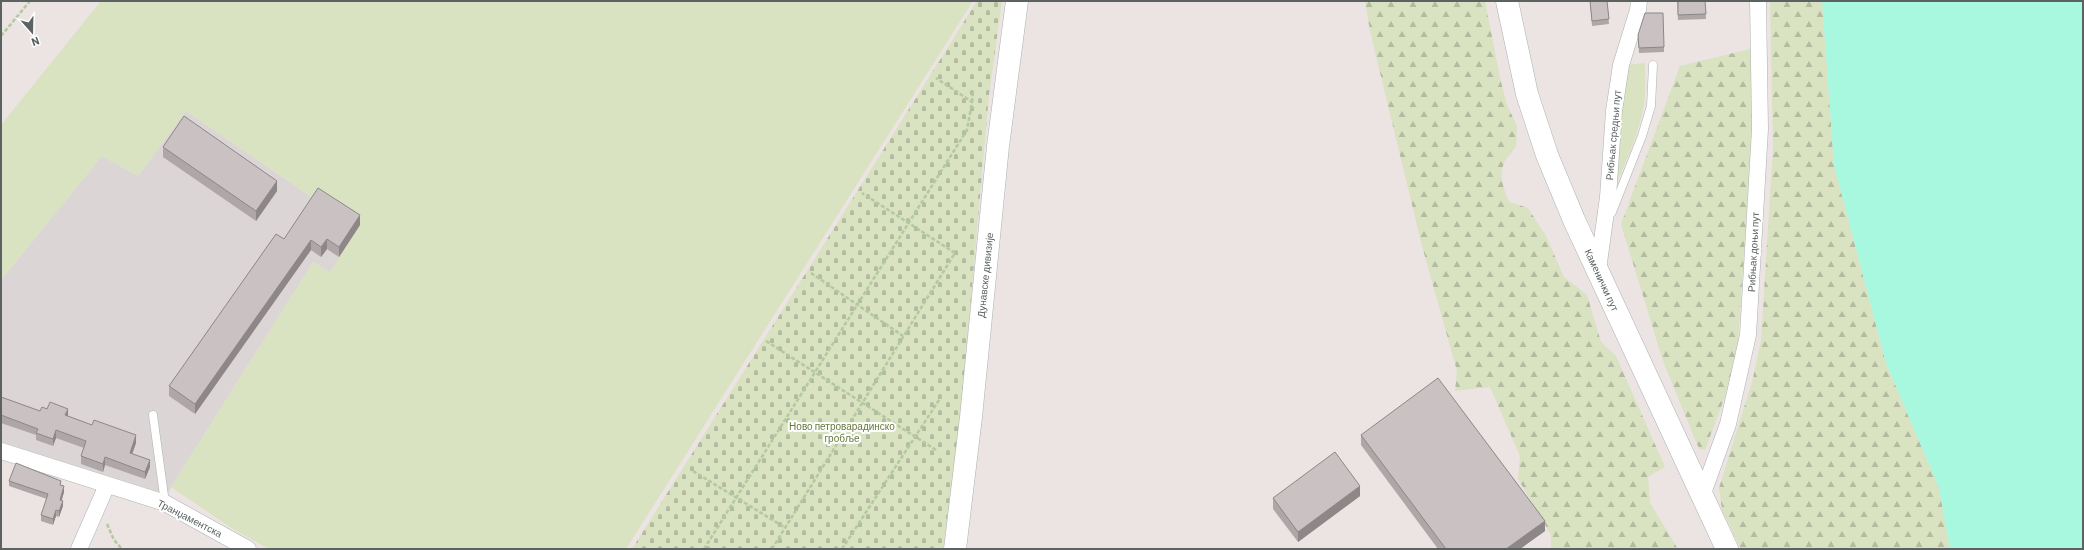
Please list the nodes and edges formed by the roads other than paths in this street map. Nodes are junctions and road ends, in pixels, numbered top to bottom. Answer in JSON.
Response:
{"nodes":[{"id":1,"x":1017,"y":1,"type":"edge"},
{"id":2,"x":1507,"y":1,"type":"edge"},
{"id":3,"x":1639,"y":1,"type":"edge"},
{"id":4,"x":1758,"y":1,"type":"edge"},
{"id":5,"x":1653,"y":65,"type":"dead end"},
{"id":6,"x":1604,"y":232,"type":"junction"},
{"id":7,"x":1598,"y":270,"type":"junction"},
{"id":8,"x":153,"y":415,"type":"dead end"},
{"id":9,"x":1,"y":451,"type":"edge"},
{"id":10,"x":107,"y":485,"type":"junction"},
{"id":11,"x":1702,"y":496,"type":"junction"},
{"id":12,"x":165,"y":503,"type":"junction"},
{"id":13,"x":79,"y":549,"type":"edge"},
{"id":14,"x":248,"y":549,"type":"edge"},
{"id":15,"x":955,"y":549,"type":"edge"},
{"id":16,"x":1727,"y":549,"type":"edge"}],
"edges":[{"from":1,"to":15,"type":"main road","name":"Дунавске дивизије"},
{"from":2,"to":7,"type":"main road","name":"Каменички пут"},
{"from":3,"to":6,"type":"street","name":"Рибњак средњи пут"},
{"from":4,"to":11,"type":"street","name":"Рибњак доњи пут"},
{"from":5,"to":6,"type":"lane"},
{"from":6,"to":7,"type":"street","name":"Рибњак средњи пут"},
{"from":7,"to":11,"type":"main road","name":"Каменички пут"},
{"from":8,"to":12,"type":"lane"},
{"from":9,"to":10,"type":"street","name":"Транџаментска"},
{"from":10,"to":12,"type":"street","name":"Транџаментска"},
{"from":10,"to":13,"type":"street"},
{"from":11,"to":16,"type":"main road","name":"Каменички пут"},
{"from":12,"to":14,"type":"street","name":"Транџаментска"}]}
